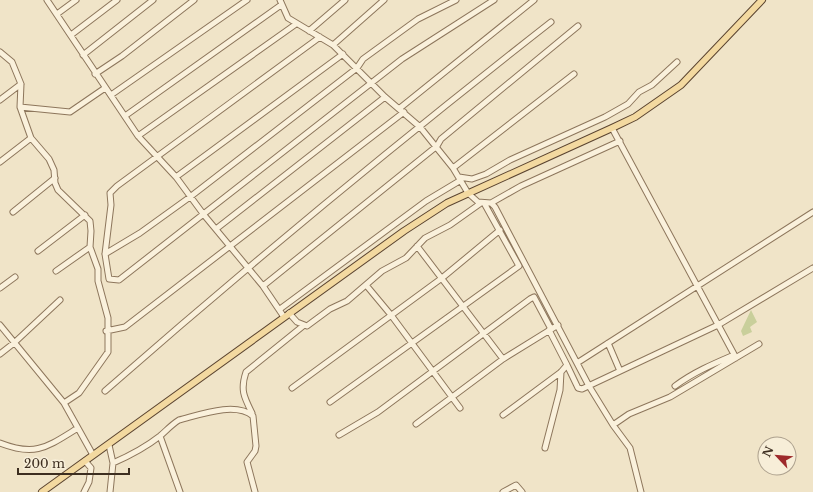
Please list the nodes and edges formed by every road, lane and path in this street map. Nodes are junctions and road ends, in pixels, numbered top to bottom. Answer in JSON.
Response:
{"nodes":[{"id":1,"x":47,"y":0,"type":"edge"},
{"id":2,"x":76,"y":0,"type":"edge"},
{"id":3,"x":117,"y":0,"type":"edge"},
{"id":4,"x":153,"y":0,"type":"edge"},
{"id":5,"x":194,"y":0,"type":"edge"},
{"id":6,"x":247,"y":0,"type":"edge"},
{"id":7,"x":345,"y":0,"type":"edge"},
{"id":8,"x":384,"y":0,"type":"edge"},
{"id":9,"x":456,"y":0,"type":"edge"},
{"id":10,"x":494,"y":0,"type":"edge"},
{"id":11,"x":534,"y":0,"type":"edge"},
{"id":12,"x":762,"y":0,"type":"edge"},
{"id":13,"x":280,"y":2,"type":"edge"},
{"id":14,"x":57,"y":14,"type":"junction"},
{"id":15,"x":551,"y":22,"type":"dead end"},
{"id":16,"x":296,"y":24,"type":"junction"},
{"id":17,"x":578,"y":26,"type":"dead end"},
{"id":18,"x":309,"y":31,"type":"junction"},
{"id":19,"x":71,"y":35,"type":"junction"},
{"id":20,"x":320,"y":36,"type":"junction"},
{"id":21,"x":333,"y":45,"type":"junction"},
{"id":22,"x":0,"y":52,"type":"edge"},
{"id":23,"x":342,"y":54,"type":"junction"},
{"id":24,"x":83,"y":55,"type":"junction"},
{"id":25,"x":677,"y":62,"type":"dead end"},
{"id":26,"x":357,"y":68,"type":"junction"},
{"id":27,"x":96,"y":74,"type":"junction"},
{"id":28,"x":574,"y":74,"type":"dead end"},
{"id":29,"x":371,"y":82,"type":"junction"},
{"id":30,"x":21,"y":84,"type":"junction"},
{"id":31,"x":105,"y":88,"type":"junction"},
{"id":32,"x":111,"y":95,"type":"junction"},
{"id":33,"x":385,"y":97,"type":"junction"},
{"id":34,"x":0,"y":100,"type":"edge"},
{"id":35,"x":20,"y":107,"type":"junction"},
{"id":36,"x":402,"y":110,"type":"junction"},
{"id":37,"x":125,"y":116,"type":"junction"},
{"id":38,"x":420,"y":127,"type":"junction"},
{"id":39,"x":612,"y":128,"type":"junction"},
{"id":40,"x":138,"y":136,"type":"junction"},
{"id":41,"x":31,"y":138,"type":"junction"},
{"id":42,"x":620,"y":141,"type":"junction"},
{"id":43,"x":437,"y":146,"type":"junction"},
{"id":44,"x":157,"y":158,"type":"junction"},
{"id":45,"x":0,"y":162,"type":"edge"},
{"id":46,"x":453,"y":168,"type":"junction"},
{"id":47,"x":176,"y":177,"type":"junction"},
{"id":48,"x":55,"y":178,"type":"junction"},
{"id":49,"x":460,"y":179,"type":"junction"},
{"id":50,"x":468,"y":193,"type":"junction"},
{"id":51,"x":190,"y":197,"type":"junction"},
{"id":52,"x":483,"y":203,"type":"junction"},
{"id":53,"x":491,"y":203,"type":"junction"},
{"id":54,"x":12,"y":212,"type":"dead end"},
{"id":55,"x":813,"y":212,"type":"edge"},
{"id":56,"x":85,"y":214,"type":"junction"},
{"id":57,"x":204,"y":215,"type":"junction"},
{"id":58,"x":216,"y":229,"type":"junction"},
{"id":59,"x":500,"y":230,"type":"junction"},
{"id":60,"x":230,"y":246,"type":"junction"},
{"id":61,"x":417,"y":246,"type":"junction"},
{"id":62,"x":90,"y":247,"type":"junction"},
{"id":63,"x":38,"y":251,"type":"dead end"},
{"id":64,"x":105,"y":254,"type":"junction"},
{"id":65,"x":248,"y":268,"type":"junction"},
{"id":66,"x":813,"y":268,"type":"edge"},
{"id":67,"x":56,"y":271,"type":"dead end"},
{"id":68,"x":15,"y":277,"type":"dead end"},
{"id":69,"x":442,"y":278,"type":"junction"},
{"id":70,"x":366,"y":285,"type":"junction"},
{"id":71,"x":263,"y":286,"type":"junction"},
{"id":72,"x":698,"y":286,"type":"junction"},
{"id":73,"x":0,"y":288,"type":"edge"},
{"id":74,"x":60,"y":300,"type":"dead end"},
{"id":75,"x":464,"y":307,"type":"junction"},
{"id":76,"x":280,"y":309,"type":"junction"},
{"id":77,"x":287,"y":315,"type":"junction"},
{"id":78,"x":391,"y":315,"type":"junction"},
{"id":79,"x":0,"y":325,"type":"edge"},
{"id":80,"x":558,"y":325,"type":"junction"},
{"id":81,"x":718,"y":325,"type":"junction"},
{"id":82,"x":303,"y":326,"type":"junction"},
{"id":83,"x":550,"y":330,"type":"junction"},
{"id":84,"x":106,"y":331,"type":"junction"},
{"id":85,"x":484,"y":334,"type":"junction"},
{"id":86,"x":14,"y":343,"type":"junction"},
{"id":87,"x":608,"y":343,"type":"junction"},
{"id":88,"x":413,"y":344,"type":"junction"},
{"id":89,"x":759,"y":344,"type":"dead end"},
{"id":90,"x":0,"y":354,"type":"edge"},
{"id":91,"x":735,"y":356,"type":"junction"},
{"id":92,"x":503,"y":359,"type":"junction"},
{"id":93,"x":577,"y":363,"type":"junction"},
{"id":94,"x":567,"y":365,"type":"junction"},
{"id":95,"x":433,"y":371,"type":"junction"},
{"id":96,"x":620,"y":371,"type":"junction"},
{"id":97,"x":561,"y":372,"type":"junction"},
{"id":98,"x":589,"y":386,"type":"junction"},
{"id":99,"x":292,"y":388,"type":"dead end"},
{"id":100,"x":105,"y":391,"type":"dead end"},
{"id":101,"x":673,"y":394,"type":"junction"},
{"id":102,"x":452,"y":398,"type":"junction"},
{"id":103,"x":330,"y":402,"type":"dead end"},
{"id":104,"x":64,"y":403,"type":"junction"},
{"id":105,"x":460,"y":408,"type":"dead end"},
{"id":106,"x":503,"y":415,"type":"dead end"},
{"id":107,"x":253,"y":416,"type":"junction"},
{"id":108,"x":416,"y":424,"type":"dead end"},
{"id":109,"x":613,"y":425,"type":"junction"},
{"id":110,"x":78,"y":428,"type":"junction"},
{"id":111,"x":339,"y":435,"type":"dead end"},
{"id":112,"x":160,"y":436,"type":"junction"},
{"id":113,"x":0,"y":443,"type":"edge"},
{"id":114,"x":109,"y":445,"type":"junction"},
{"id":115,"x":545,"y":448,"type":"dead end"},
{"id":116,"x":93,"y":455,"type":"junction"},
{"id":117,"x":85,"y":461,"type":"junction"},
{"id":118,"x":113,"y":463,"type":"junction"},
{"id":119,"x":42,"y":492,"type":"edge"},
{"id":120,"x":84,"y":492,"type":"edge"},
{"id":121,"x":110,"y":492,"type":"edge"},
{"id":122,"x":180,"y":492,"type":"edge"},
{"id":123,"x":256,"y":492,"type":"edge"},
{"id":124,"x":502,"y":492,"type":"edge"},
{"id":125,"x":522,"y":492,"type":"edge"},
{"id":126,"x":640,"y":492,"type":"edge"}],
"edges":[{"from":1,"to":14,"type":"street"},
{"from":2,"to":14,"type":"street"},
{"from":3,"to":19,"type":"street"},
{"from":4,"to":24,"type":"street"},
{"from":5,"to":27,"type":"street"},
{"from":6,"to":32,"type":"street"},
{"from":7,"to":18,"type":"street"},
{"from":8,"to":21,"type":"street"},
{"from":9,"to":26,"type":"street"},
{"from":10,"to":29,"type":"street"},
{"from":11,"to":36,"type":"street"},
{"from":12,"to":39,"type":"main road"},
{"from":13,"to":16,"type":"street"},
{"from":13,"to":37,"type":"street"},
{"from":14,"to":19,"type":"street"},
{"from":15,"to":38,"type":"street"},
{"from":16,"to":18,"type":"street"},
{"from":16,"to":40,"type":"street"},
{"from":17,"to":43,"type":"street"},
{"from":18,"to":20,"type":"street"},
{"from":19,"to":24,"type":"street"},
{"from":20,"to":21,"type":"street"},
{"from":20,"to":44,"type":"street"},
{"from":21,"to":23,"type":"street"},
{"from":22,"to":30,"type":"street"},
{"from":23,"to":26,"type":"street"},
{"from":23,"to":47,"type":"street"},
{"from":24,"to":27,"type":"street"},
{"from":25,"to":49,"type":"street"},
{"from":26,"to":29,"type":"street"},
{"from":26,"to":51,"type":"street"},
{"from":27,"to":31,"type":"street"},
{"from":28,"to":46,"type":"street"},
{"from":29,"to":33,"type":"street"},
{"from":29,"to":57,"type":"street"},
{"from":30,"to":34,"type":"street"},
{"from":30,"to":35,"type":"street"},
{"from":31,"to":32,"type":"street"},
{"from":31,"to":35,"type":"street"},
{"from":32,"to":37,"type":"street"},
{"from":33,"to":36,"type":"street"},
{"from":33,"to":58,"type":"street"},
{"from":35,"to":41,"type":"street"},
{"from":36,"to":38,"type":"street"},
{"from":36,"to":60,"type":"street"},
{"from":37,"to":40,"type":"street"},
{"from":38,"to":43,"type":"street"},
{"from":38,"to":65,"type":"street"},
{"from":39,"to":42,"type":"street"},
{"from":39,"to":50,"type":"main road"},
{"from":40,"to":44,"type":"street"},
{"from":41,"to":45,"type":"street"},
{"from":41,"to":48,"type":"street"},
{"from":42,"to":53,"type":"street"},
{"from":42,"to":72,"type":"street"},
{"from":43,"to":46,"type":"street"},
{"from":43,"to":71,"type":"street"},
{"from":44,"to":47,"type":"street"},
{"from":44,"to":64,"type":"street"},
{"from":46,"to":49,"type":"street"},
{"from":47,"to":51,"type":"street"},
{"from":48,"to":54,"type":"street"},
{"from":48,"to":56,"type":"street"},
{"from":49,"to":50,"type":"street"},
{"from":49,"to":76,"type":"street"},
{"from":50,"to":52,"type":"street"},
{"from":50,"to":77,"type":"main road"},
{"from":51,"to":57,"type":"street"},
{"from":51,"to":64,"type":"street"},
{"from":52,"to":53,"type":"street"},
{"from":52,"to":59,"type":"street"},
{"from":52,"to":61,"type":"street"},
{"from":53,"to":80,"type":"street"},
{"from":55,"to":72,"type":"street"},
{"from":56,"to":62,"type":"street"},
{"from":56,"to":63,"type":"street"},
{"from":57,"to":58,"type":"street"},
{"from":57,"to":64,"type":"street"},
{"from":58,"to":60,"type":"street"},
{"from":59,"to":69,"type":"street"},
{"from":59,"to":75,"type":"street"},
{"from":60,"to":65,"type":"street"},
{"from":60,"to":84,"type":"street"},
{"from":61,"to":69,"type":"street"},
{"from":61,"to":70,"type":"street"},
{"from":62,"to":67,"type":"street"},
{"from":62,"to":84,"type":"street"},
{"from":65,"to":71,"type":"street"},
{"from":65,"to":100,"type":"street"},
{"from":66,"to":81,"type":"street"},
{"from":68,"to":73,"type":"street"},
{"from":69,"to":75,"type":"street"},
{"from":69,"to":78,"type":"street"},
{"from":70,"to":78,"type":"street"},
{"from":70,"to":82,"type":"street"},
{"from":71,"to":76,"type":"street"},
{"from":72,"to":81,"type":"street"},
{"from":72,"to":87,"type":"street"},
{"from":74,"to":86,"type":"street"},
{"from":75,"to":85,"type":"street"},
{"from":75,"to":88,"type":"street"},
{"from":76,"to":77,"type":"street"},
{"from":77,"to":82,"type":"street"},
{"from":77,"to":114,"type":"main road"},
{"from":78,"to":88,"type":"street"},
{"from":78,"to":99,"type":"street"},
{"from":79,"to":86,"type":"street"},
{"from":80,"to":83,"type":"street"},
{"from":80,"to":93,"type":"street"},
{"from":81,"to":91,"type":"street"},
{"from":81,"to":96,"type":"street"},
{"from":82,"to":107,"type":"street"},
{"from":83,"to":85,"type":"street"},
{"from":83,"to":92,"type":"street"},
{"from":83,"to":94,"type":"street"},
{"from":84,"to":104,"type":"street"},
{"from":85,"to":92,"type":"street"},
{"from":85,"to":95,"type":"street"},
{"from":86,"to":90,"type":"street"},
{"from":86,"to":104,"type":"street"},
{"from":87,"to":93,"type":"street"},
{"from":87,"to":96,"type":"street"},
{"from":88,"to":95,"type":"street"},
{"from":88,"to":103,"type":"street"},
{"from":89,"to":91,"type":"street"},
{"from":91,"to":101,"type":"street"},
{"from":91,"to":101,"type":"street"},
{"from":92,"to":102,"type":"street"},
{"from":93,"to":98,"type":"street"},
{"from":94,"to":97,"type":"street"},
{"from":94,"to":98,"type":"street"},
{"from":95,"to":102,"type":"street"},
{"from":95,"to":111,"type":"street"},
{"from":96,"to":98,"type":"street"},
{"from":97,"to":106,"type":"street"},
{"from":97,"to":115,"type":"street"},
{"from":98,"to":109,"type":"street"},
{"from":101,"to":109,"type":"street"},
{"from":102,"to":105,"type":"street"},
{"from":102,"to":108,"type":"street"},
{"from":104,"to":110,"type":"street"},
{"from":107,"to":112,"type":"street"},
{"from":107,"to":123,"type":"street"},
{"from":109,"to":126,"type":"street"},
{"from":110,"to":113,"type":"street"},
{"from":110,"to":116,"type":"street"},
{"from":112,"to":118,"type":"street"},
{"from":112,"to":122,"type":"street"},
{"from":114,"to":116,"type":"main road"},
{"from":114,"to":118,"type":"street"},
{"from":116,"to":117,"type":"main road"},
{"from":117,"to":119,"type":"main road"},
{"from":117,"to":120,"type":"street"},
{"from":118,"to":121,"type":"street"},
{"from":124,"to":125,"type":"street"}]}
